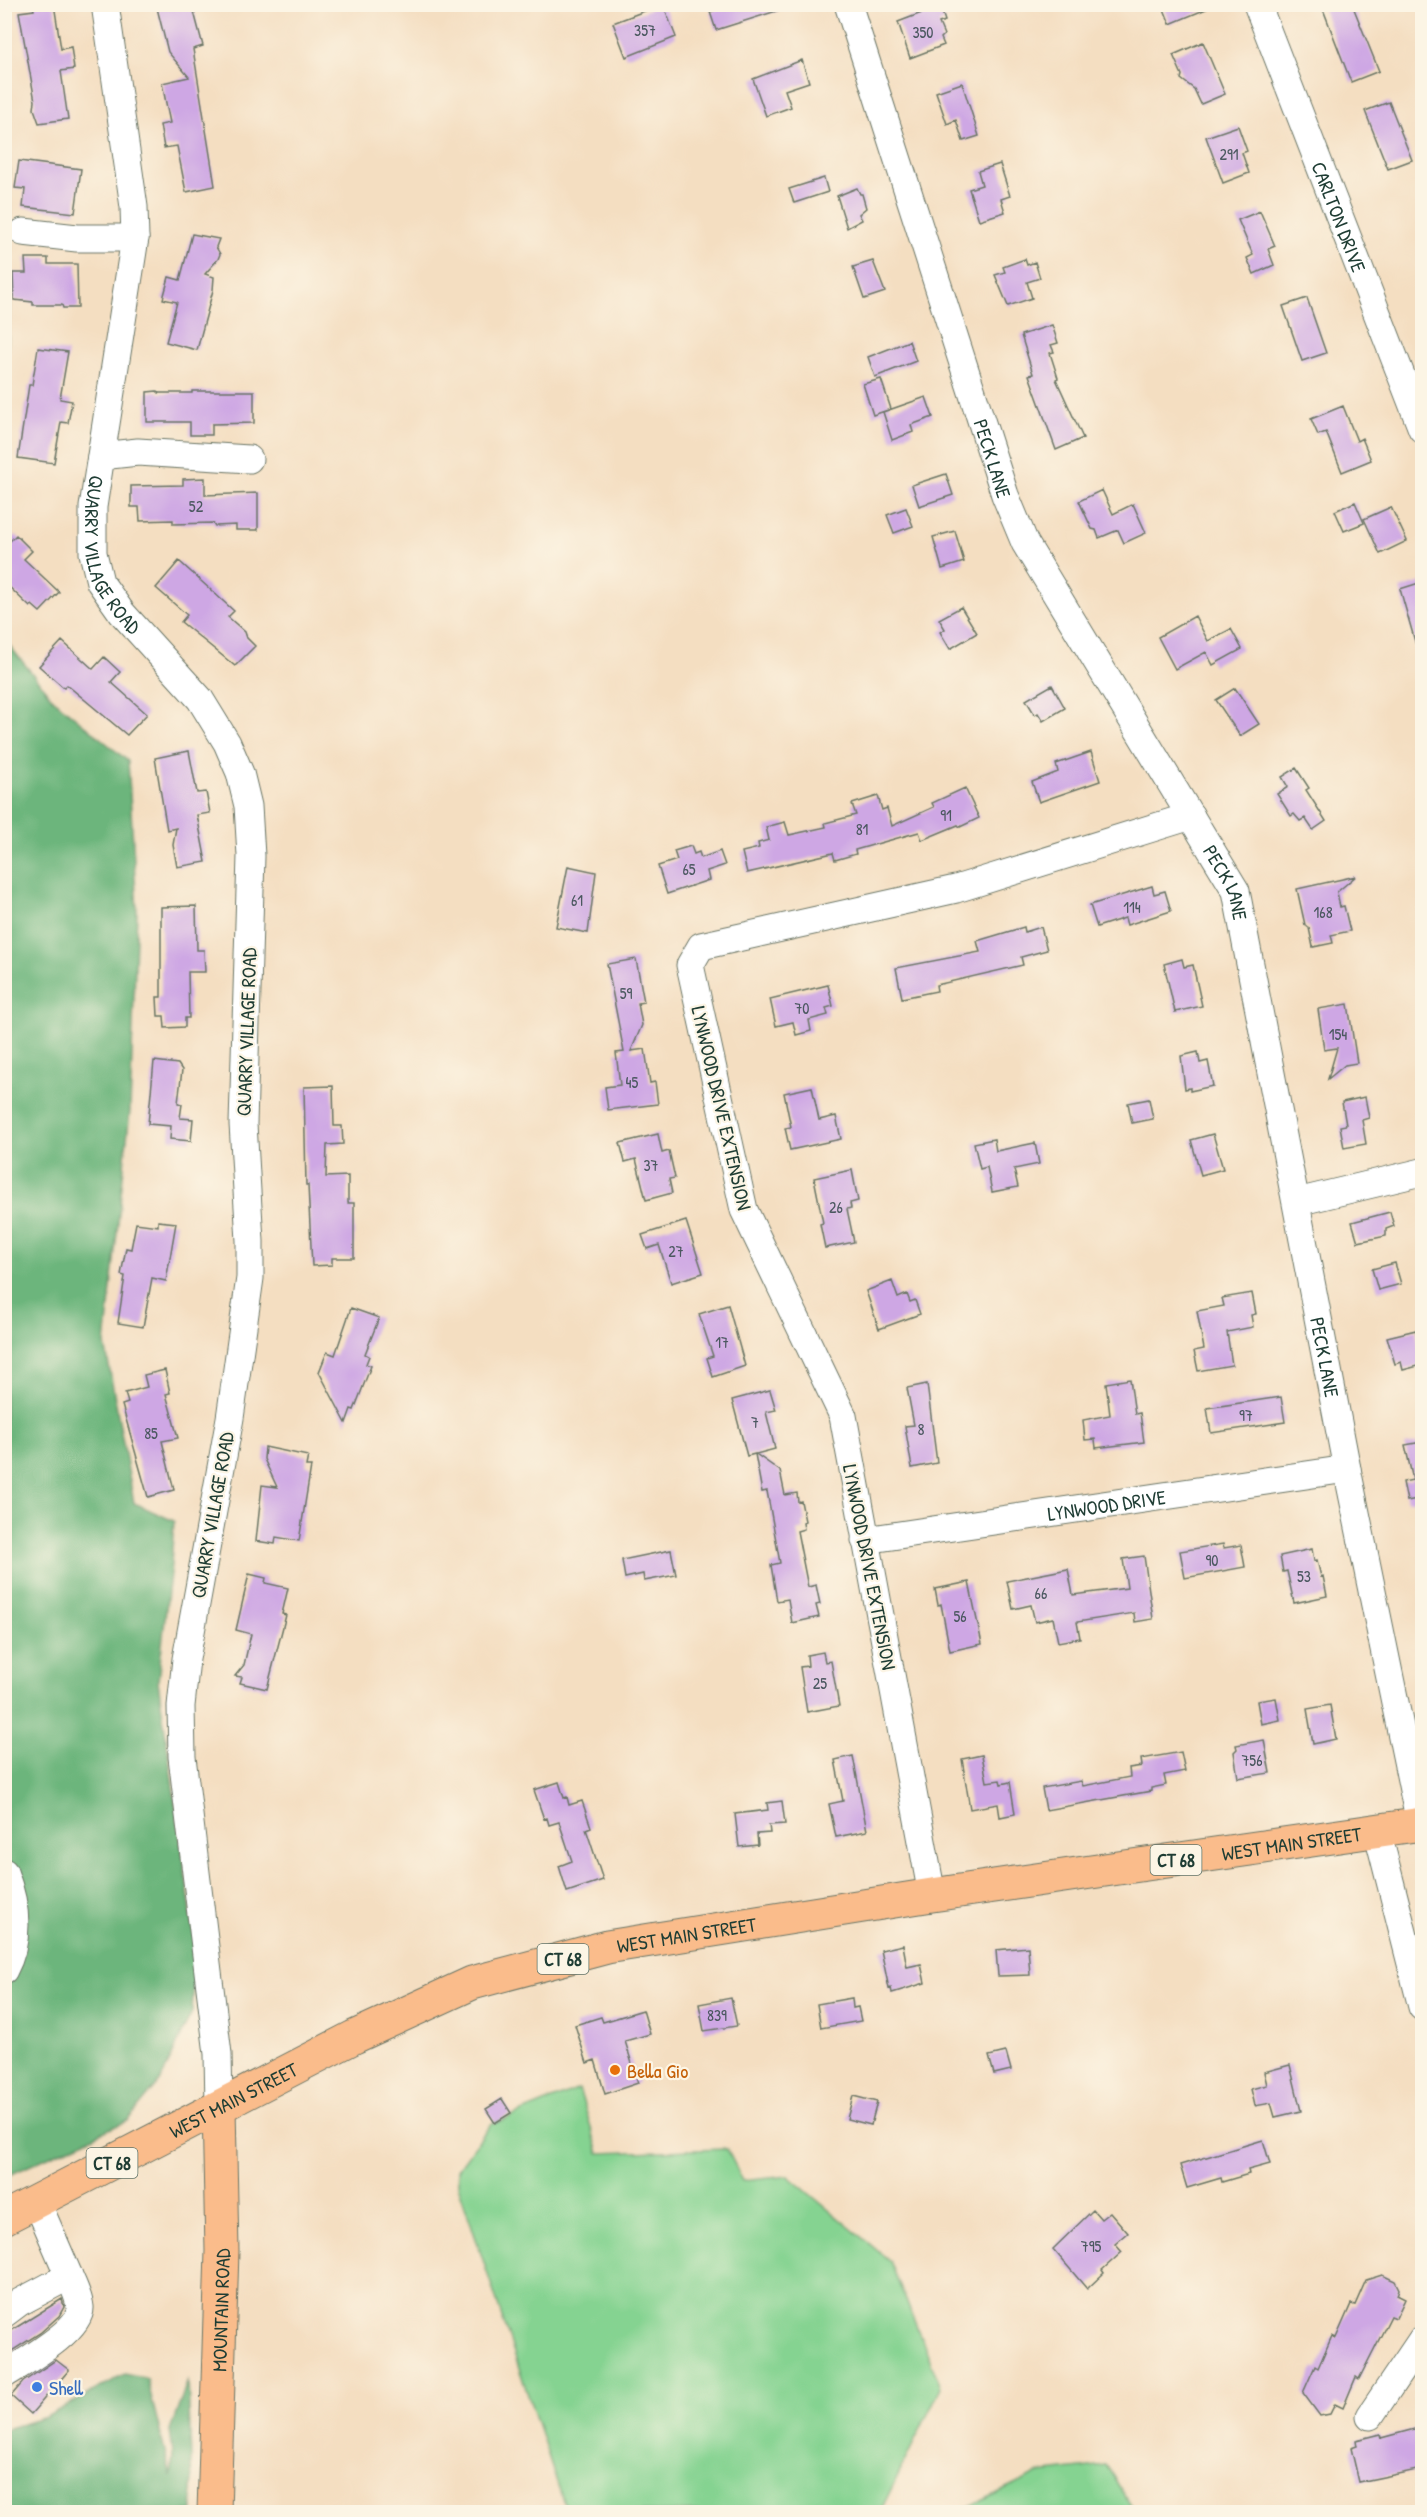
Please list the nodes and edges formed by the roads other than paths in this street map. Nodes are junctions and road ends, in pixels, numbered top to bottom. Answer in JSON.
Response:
{"nodes":[{"id":1,"x":105,"y":4,"type":"edge"},
{"id":2,"x":848,"y":4,"type":"edge"},
{"id":3,"x":1257,"y":4,"type":"edge"},
{"id":4,"x":23,"y":232,"type":"dead end"},
{"id":5,"x":135,"y":238,"type":"junction"},
{"id":6,"x":1422,"y":429,"type":"edge"},
{"id":7,"x":101,"y":456,"type":"junction"},
{"id":8,"x":249,"y":459,"type":"dead end"},
{"id":9,"x":1191,"y":816,"type":"junction"},
{"id":10,"x":1422,"y":1172,"type":"edge"},
{"id":11,"x":1297,"y":1202,"type":"junction"},
{"id":12,"x":1347,"y":1469,"type":"junction"},
{"id":13,"x":865,"y":1540,"type":"junction"},
{"id":14,"x":1421,"y":1824,"type":"edge"},
{"id":15,"x":1377,"y":1830,"type":"junction"},
{"id":16,"x":4,"y":1872,"type":"edge"},
{"id":17,"x":932,"y":1895,"type":"junction"},
{"id":18,"x":4,"y":1970,"type":"edge"},
{"id":19,"x":1422,"y":2007,"type":"edge"},
{"id":20,"x":219,"y":2107,"type":"junction"},
{"id":21,"x":37,"y":2202,"type":"junction"},
{"id":22,"x":4,"y":2218,"type":"edge"},
{"id":23,"x":69,"y":2276,"type":"junction"},
{"id":24,"x":4,"y":2314,"type":"edge"},
{"id":25,"x":1422,"y":2339,"type":"edge"},
{"id":26,"x":4,"y":2375,"type":"edge"},
{"id":27,"x":1370,"y":2416,"type":"dead end"},
{"id":28,"x":214,"y":2512,"type":"edge"}],
"edges":[{"from":1,"to":5,"type":"street","name":"QUARRY VILLAGE ROAD"},
{"from":2,"to":9,"type":"street","name":"PECK LANE"},
{"from":3,"to":6,"type":"street","name":"CARLTON DRIVE"},
{"from":4,"to":5,"type":"street"},
{"from":5,"to":7,"type":"street","name":"QUARRY VILLAGE ROAD"},
{"from":7,"to":8,"type":"street"},
{"from":7,"to":20,"type":"street","name":"QUARRY VILLAGE ROAD"},
{"from":9,"to":11,"type":"street","name":"PECK LANE"},
{"from":9,"to":13,"type":"street","name":"LYNWOOD DRIVE EXTENSION"},
{"from":10,"to":11,"type":"street"},
{"from":11,"to":12,"type":"street","name":"PECK LANE"},
{"from":12,"to":13,"type":"street","name":"LYNWOOD DRIVE"},
{"from":12,"to":14,"type":"street","name":"PECK LANE"},
{"from":13,"to":17,"type":"street","name":"LYNWOOD DRIVE EXTENSION"},
{"from":14,"to":15,"type":"main road","name":"WEST MAIN STREET","number":"CT 68"},
{"from":15,"to":17,"type":"main road","name":"WEST MAIN STREET","number":"CT 68"},
{"from":15,"to":19,"type":"street"},
{"from":16,"to":18,"type":"street"},
{"from":17,"to":20,"type":"main road","name":"WEST MAIN STREET","number":"CT 68"},
{"from":20,"to":21,"type":"main road","name":"WEST MAIN STREET","number":"CT 68"},
{"from":20,"to":28,"type":"main road","name":"MOUNTAIN ROAD"},
{"from":21,"to":22,"type":"main road","name":"WEST MAIN STREET","number":"CT 68"},
{"from":21,"to":23,"type":"street"},
{"from":23,"to":24,"type":"street"},
{"from":23,"to":26,"type":"street"},
{"from":25,"to":27,"type":"street"}]}
